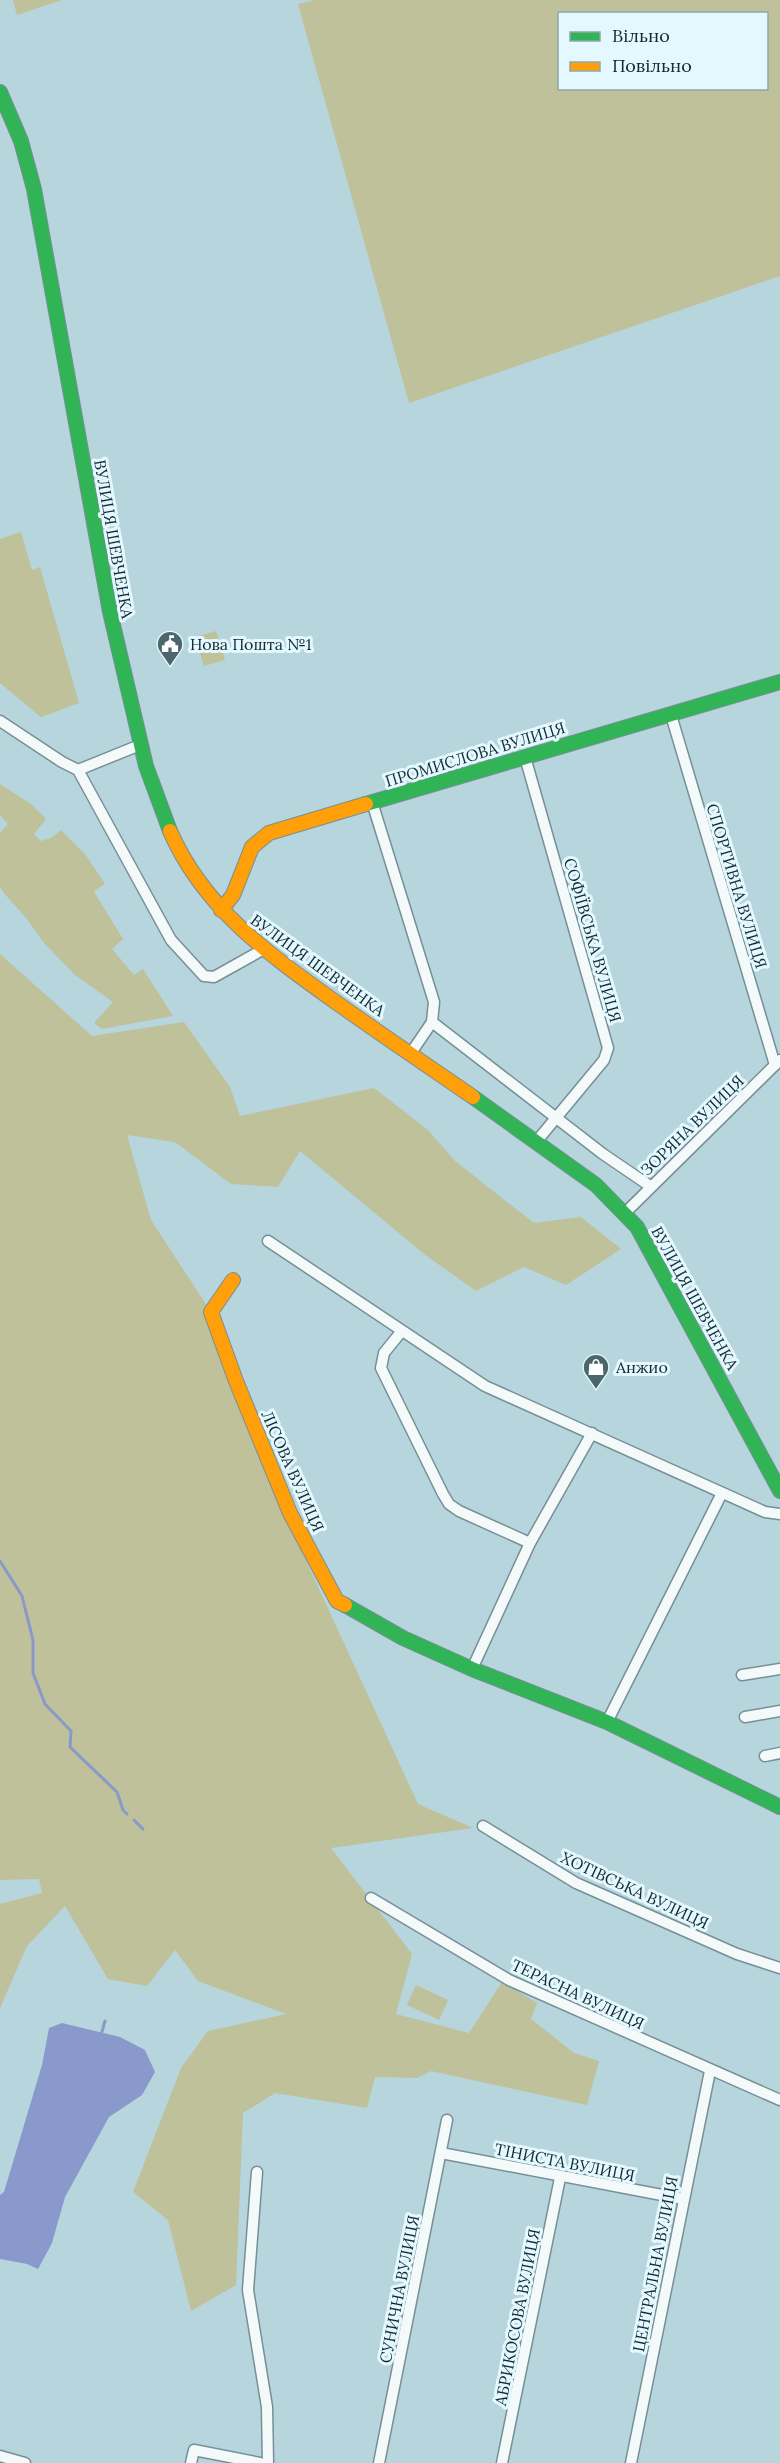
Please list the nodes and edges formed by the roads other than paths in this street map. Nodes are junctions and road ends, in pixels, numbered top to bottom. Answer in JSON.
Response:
{"nodes":[{"id":1,"x":0,"y":92,"type":"edge"},
{"id":2,"x":780,"y":682,"type":"edge"},
{"id":3,"x":671,"y":715,"type":"junction"},
{"id":4,"x":0,"y":721,"type":"edge"},
{"id":5,"x":140,"y":745,"type":"junction"},
{"id":6,"x":525,"y":757,"type":"junction"},
{"id":7,"x":78,"y":770,"type":"junction"},
{"id":8,"x":372,"y":802,"type":"junction"},
{"id":9,"x":221,"y":910,"type":"junction"},
{"id":10,"x":264,"y":949,"type":"junction"},
{"id":11,"x":432,"y":1022,"type":"junction"},
{"id":12,"x":411,"y":1053,"type":"junction"},
{"id":13,"x":777,"y":1063,"type":"edge"},
{"id":14,"x":557,"y":1117,"type":"junction"},
{"id":15,"x":536,"y":1142,"type":"junction"},
{"id":16,"x":650,"y":1186,"type":"junction"},
{"id":17,"x":626,"y":1212,"type":"junction"},
{"id":18,"x":268,"y":1241,"type":"dead end"},
{"id":19,"x":232,"y":1280,"type":"dead end"},
{"id":20,"x":401,"y":1332,"type":"junction"},
{"id":21,"x":592,"y":1433,"type":"junction"},
{"id":22,"x":780,"y":1491,"type":"edge"},
{"id":23,"x":722,"y":1493,"type":"junction"},
{"id":24,"x":780,"y":1514,"type":"edge"},
{"id":25,"x":530,"y":1543,"type":"junction"},
{"id":26,"x":472,"y":1669,"type":"junction"},
{"id":27,"x":780,"y":1670,"type":"edge"},
{"id":28,"x":742,"y":1676,"type":"dead end"},
{"id":29,"x":780,"y":1711,"type":"edge"},
{"id":30,"x":745,"y":1717,"type":"dead end"},
{"id":31,"x":607,"y":1722,"type":"junction"},
{"id":32,"x":780,"y":1753,"type":"edge"},
{"id":33,"x":765,"y":1756,"type":"dead end"},
{"id":34,"x":780,"y":1807,"type":"edge"},
{"id":35,"x":483,"y":1826,"type":"dead end"},
{"id":36,"x":371,"y":1898,"type":"dead end"},
{"id":37,"x":780,"y":1968,"type":"edge"},
{"id":38,"x":710,"y":2071,"type":"junction"},
{"id":39,"x":780,"y":2100,"type":"edge"},
{"id":40,"x":447,"y":2120,"type":"dead end"},
{"id":41,"x":441,"y":2153,"type":"junction"},
{"id":42,"x":257,"y":2172,"type":"dead end"},
{"id":43,"x":560,"y":2178,"type":"junction"},
{"id":44,"x":683,"y":2199,"type":"junction"},
{"id":45,"x":0,"y":2456,"type":"edge"},
{"id":46,"x":26,"y":2463,"type":"edge"},
{"id":47,"x":191,"y":2463,"type":"edge"},
{"id":48,"x":260,"y":2463,"type":"edge"},
{"id":49,"x":268,"y":2463,"type":"edge"},
{"id":50,"x":379,"y":2463,"type":"edge"},
{"id":51,"x":502,"y":2463,"type":"edge"},
{"id":52,"x":631,"y":2463,"type":"edge"}],
"edges":[{"from":1,"to":5,"type":"street","name":"ВУЛИЦЯ ШЕВЧЕНКА"},
{"from":2,"to":3,"type":"street","name":"ПРОМИСЛОВА ВУЛИЦЯ"},
{"from":3,"to":6,"type":"street","name":"ПРОМИСЛОВА ВУЛИЦЯ"},
{"from":3,"to":13,"type":"street","name":"СПОРТИВНА ВУЛИЦЯ"},
{"from":4,"to":7,"type":"street"},
{"from":5,"to":7,"type":"street"},
{"from":5,"to":9,"type":"street","name":"ВУЛИЦЯ ШЕВЧЕНКА"},
{"from":6,"to":8,"type":"street","name":"ПРОМИСЛОВА ВУЛИЦЯ"},
{"from":6,"to":14,"type":"street","name":"СОФІЇВСЬКА ВУЛИЦЯ"},
{"from":7,"to":10,"type":"street"},
{"from":8,"to":9,"type":"street","name":"ПРОМИСЛОВА ВУЛИЦЯ"},
{"from":8,"to":11,"type":"street"},
{"from":9,"to":10,"type":"street","name":"ВУЛИЦЯ ШЕВЧЕНКА"},
{"from":10,"to":12,"type":"street","name":"ВУЛИЦЯ ШЕВЧЕНКА"},
{"from":11,"to":12,"type":"street"},
{"from":11,"to":14,"type":"street"},
{"from":12,"to":15,"type":"street","name":"ВУЛИЦЯ ШЕВЧЕНКА"},
{"from":13,"to":16,"type":"street","name":"ЗОРЯНА ВУЛИЦЯ"},
{"from":14,"to":15,"type":"street"},
{"from":14,"to":16,"type":"street"},
{"from":15,"to":17,"type":"street","name":"ВУЛИЦЯ ШЕВЧЕНКА"},
{"from":16,"to":17,"type":"street","name":"ЗОРЯНА ВУЛИЦЯ"},
{"from":17,"to":22,"type":"street","name":"ВУЛИЦЯ ШЕВЧЕНКА"},
{"from":18,"to":20,"type":"street"},
{"from":19,"to":26,"type":"street","name":"ЛІСОВА ВУЛИЦЯ"},
{"from":20,"to":21,"type":"street"},
{"from":20,"to":25,"type":"street"},
{"from":21,"to":23,"type":"street"},
{"from":21,"to":25,"type":"street"},
{"from":23,"to":24,"type":"street"},
{"from":23,"to":31,"type":"street"},
{"from":25,"to":26,"type":"street"},
{"from":26,"to":31,"type":"street","name":"ЛІСОВА ВУЛИЦЯ"},
{"from":27,"to":28,"type":"street"},
{"from":29,"to":30,"type":"street"},
{"from":31,"to":34,"type":"street","name":"ЛІСОВА ВУЛИЦЯ"},
{"from":32,"to":33,"type":"street"},
{"from":35,"to":37,"type":"street","name":"ХОТІВСЬКА ВУЛИЦЯ"},
{"from":36,"to":38,"type":"street","name":"ТЕРАСНА ВУЛИЦЯ"},
{"from":38,"to":39,"type":"street","name":"ТЕРАСНА ВУЛИЦЯ"},
{"from":38,"to":44,"type":"street","name":"ЦЕНТРАЛЬНА ВУЛИЦЯ"},
{"from":40,"to":41,"type":"street","name":"СУНИЧНА ВУЛИЦЯ"},
{"from":41,"to":43,"type":"street","name":"ТІНИСТА ВУЛИЦЯ"},
{"from":41,"to":50,"type":"street","name":"СУНИЧНА ВУЛИЦЯ"},
{"from":42,"to":49,"type":"street"},
{"from":43,"to":44,"type":"street","name":"ТІНИСТА ВУЛИЦЯ"},
{"from":43,"to":51,"type":"street","name":"АБРИКОСОВА ВУЛИЦЯ"},
{"from":44,"to":52,"type":"street","name":"ЦЕНТРАЛЬНА ВУЛИЦЯ"},
{"from":45,"to":46,"type":"street"},
{"from":47,"to":48,"type":"street"}]}
